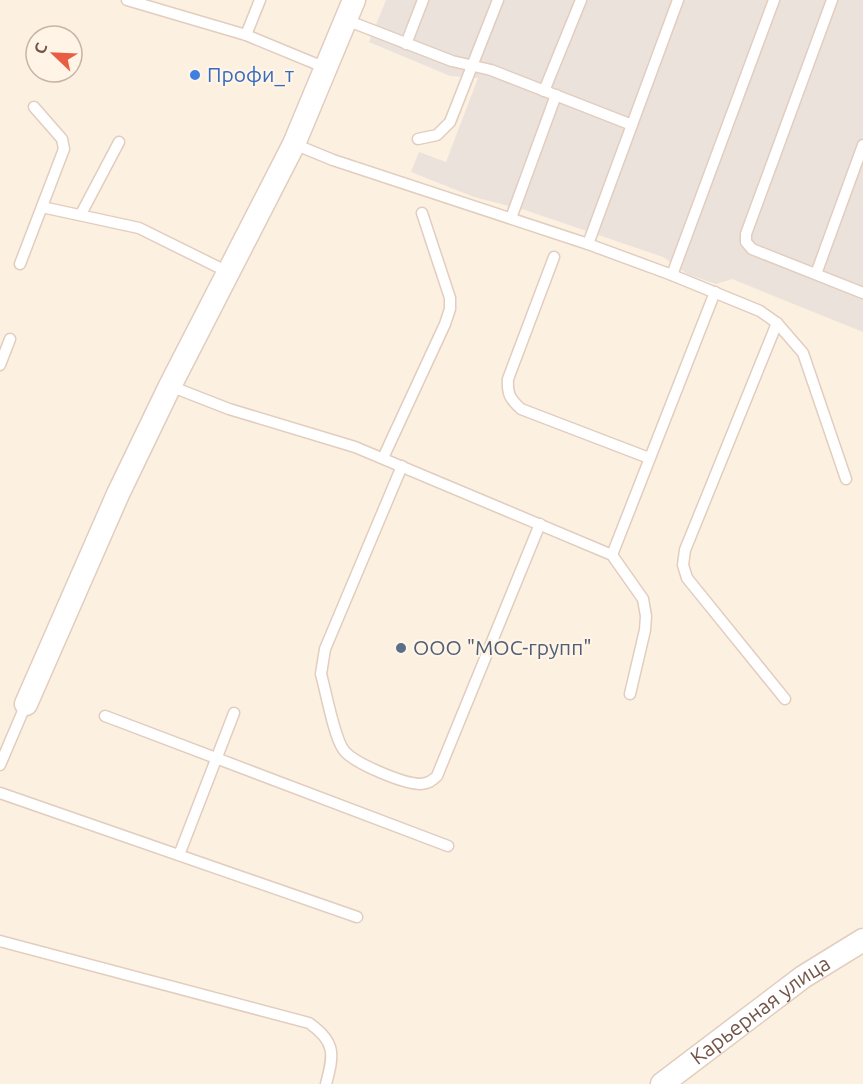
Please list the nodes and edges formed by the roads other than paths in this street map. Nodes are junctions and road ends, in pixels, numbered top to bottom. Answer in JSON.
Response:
{"nodes":[{"id":1,"x":130,"y":0,"type":"edge"},
{"id":2,"x":260,"y":0,"type":"edge"},
{"id":3,"x":423,"y":0,"type":"edge"},
{"id":4,"x":498,"y":0,"type":"edge"},
{"id":5,"x":580,"y":0,"type":"edge"},
{"id":6,"x":678,"y":0,"type":"edge"},
{"id":7,"x":774,"y":0,"type":"edge"},
{"id":8,"x":832,"y":0,"type":"edge"},
{"id":9,"x":350,"y":10,"type":"edge"},
{"id":10,"x":246,"y":35,"type":"junction"},
{"id":11,"x":406,"y":44,"type":"junction"},
{"id":12,"x":472,"y":66,"type":"junction"},
{"id":13,"x":326,"y":68,"type":"junction"},
{"id":14,"x":544,"y":91,"type":"junction"},
{"id":15,"x":556,"y":95,"type":"junction"},
{"id":16,"x":34,"y":107,"type":"dead end"},
{"id":17,"x":632,"y":125,"type":"junction"},
{"id":18,"x":418,"y":139,"type":"dead end"},
{"id":19,"x":119,"y":142,"type":"dead end"},
{"id":20,"x":294,"y":144,"type":"junction"},
{"id":21,"x":863,"y":145,"type":"edge"},
{"id":22,"x":42,"y":207,"type":"junction"},
{"id":23,"x":422,"y":213,"type":"dead end"},
{"id":24,"x":81,"y":214,"type":"junction"},
{"id":25,"x":511,"y":218,"type":"junction"},
{"id":26,"x":588,"y":244,"type":"junction"},
{"id":27,"x":554,"y":257,"type":"dead end"},
{"id":28,"x":20,"y":264,"type":"dead end"},
{"id":29,"x":228,"y":272,"type":"junction"},
{"id":30,"x":816,"y":274,"type":"junction"},
{"id":31,"x":672,"y":275,"type":"junction"},
{"id":32,"x":715,"y":292,"type":"junction"},
{"id":33,"x":863,"y":293,"type":"edge"},
{"id":34,"x":777,"y":323,"type":"junction"},
{"id":35,"x":10,"y":339,"type":"dead end"},
{"id":36,"x":0,"y":365,"type":"edge"},
{"id":37,"x":170,"y":386,"type":"junction"},
{"id":38,"x":383,"y":458,"type":"junction"},
{"id":39,"x":649,"y":458,"type":"junction"},
{"id":40,"x":402,"y":466,"type":"junction"},
{"id":41,"x":846,"y":479,"type":"dead end"},
{"id":42,"x":540,"y":525,"type":"junction"},
{"id":43,"x":612,"y":555,"type":"junction"},
{"id":44,"x":630,"y":694,"type":"dead end"},
{"id":45,"x":785,"y":699,"type":"dead end"},
{"id":46,"x":27,"y":704,"type":"joint"},
{"id":47,"x":234,"y":713,"type":"dead end"},
{"id":48,"x":105,"y":716,"type":"dead end"},
{"id":49,"x":217,"y":758,"type":"junction"},
{"id":50,"x":0,"y":765,"type":"edge"},
{"id":51,"x":0,"y":793,"type":"edge"},
{"id":52,"x":448,"y":846,"type":"dead end"},
{"id":53,"x":179,"y":855,"type":"junction"},
{"id":54,"x":357,"y":917,"type":"dead end"},
{"id":55,"x":863,"y":940,"type":"edge"},
{"id":56,"x":0,"y":941,"type":"edge"},
{"id":57,"x":326,"y":1084,"type":"edge"},
{"id":58,"x":662,"y":1084,"type":"edge"}],
"edges":[{"from":1,"to":10,"type":"lane"},
{"from":2,"to":10,"type":"lane"},
{"from":3,"to":11,"type":"lane"},
{"from":4,"to":12,"type":"lane"},
{"from":5,"to":14,"type":"lane"},
{"from":6,"to":17,"type":"lane"},
{"from":7,"to":31,"type":"lane"},
{"from":8,"to":30,"type":"lane"},
{"from":9,"to":11,"type":"lane"},
{"from":9,"to":13,"type":"street"},
{"from":10,"to":13,"type":"lane"},
{"from":11,"to":12,"type":"lane"},
{"from":12,"to":14,"type":"lane"},
{"from":12,"to":18,"type":"lane"},
{"from":13,"to":20,"type":"street"},
{"from":14,"to":15,"type":"lane"},
{"from":15,"to":17,"type":"lane"},
{"from":15,"to":25,"type":"lane"},
{"from":16,"to":22,"type":"lane"},
{"from":17,"to":26,"type":"lane"},
{"from":19,"to":24,"type":"lane"},
{"from":20,"to":25,"type":"lane"},
{"from":20,"to":29,"type":"street"},
{"from":21,"to":30,"type":"lane"},
{"from":22,"to":24,"type":"lane"},
{"from":22,"to":28,"type":"lane"},
{"from":23,"to":38,"type":"lane"},
{"from":24,"to":29,"type":"lane"},
{"from":25,"to":26,"type":"lane"},
{"from":26,"to":31,"type":"lane"},
{"from":27,"to":39,"type":"lane"},
{"from":29,"to":37,"type":"street"},
{"from":30,"to":33,"type":"lane"},
{"from":31,"to":32,"type":"lane"},
{"from":32,"to":34,"type":"lane"},
{"from":32,"to":39,"type":"lane"},
{"from":34,"to":41,"type":"lane"},
{"from":34,"to":45,"type":"lane"},
{"from":35,"to":36,"type":"lane"},
{"from":37,"to":38,"type":"lane"},
{"from":37,"to":46,"type":"street"},
{"from":38,"to":40,"type":"lane"},
{"from":39,"to":43,"type":"lane"},
{"from":40,"to":42,"type":"lane"},
{"from":40,"to":42,"type":"lane"},
{"from":42,"to":43,"type":"lane"},
{"from":43,"to":44,"type":"lane"},
{"from":46,"to":50,"type":"lane"},
{"from":47,"to":49,"type":"lane"},
{"from":48,"to":49,"type":"lane"},
{"from":49,"to":52,"type":"lane"},
{"from":49,"to":53,"type":"lane"},
{"from":51,"to":53,"type":"lane"},
{"from":53,"to":54,"type":"lane"},
{"from":55,"to":58,"type":"street","name":"Карьерная улица"},
{"from":56,"to":57,"type":"lane"}]}
